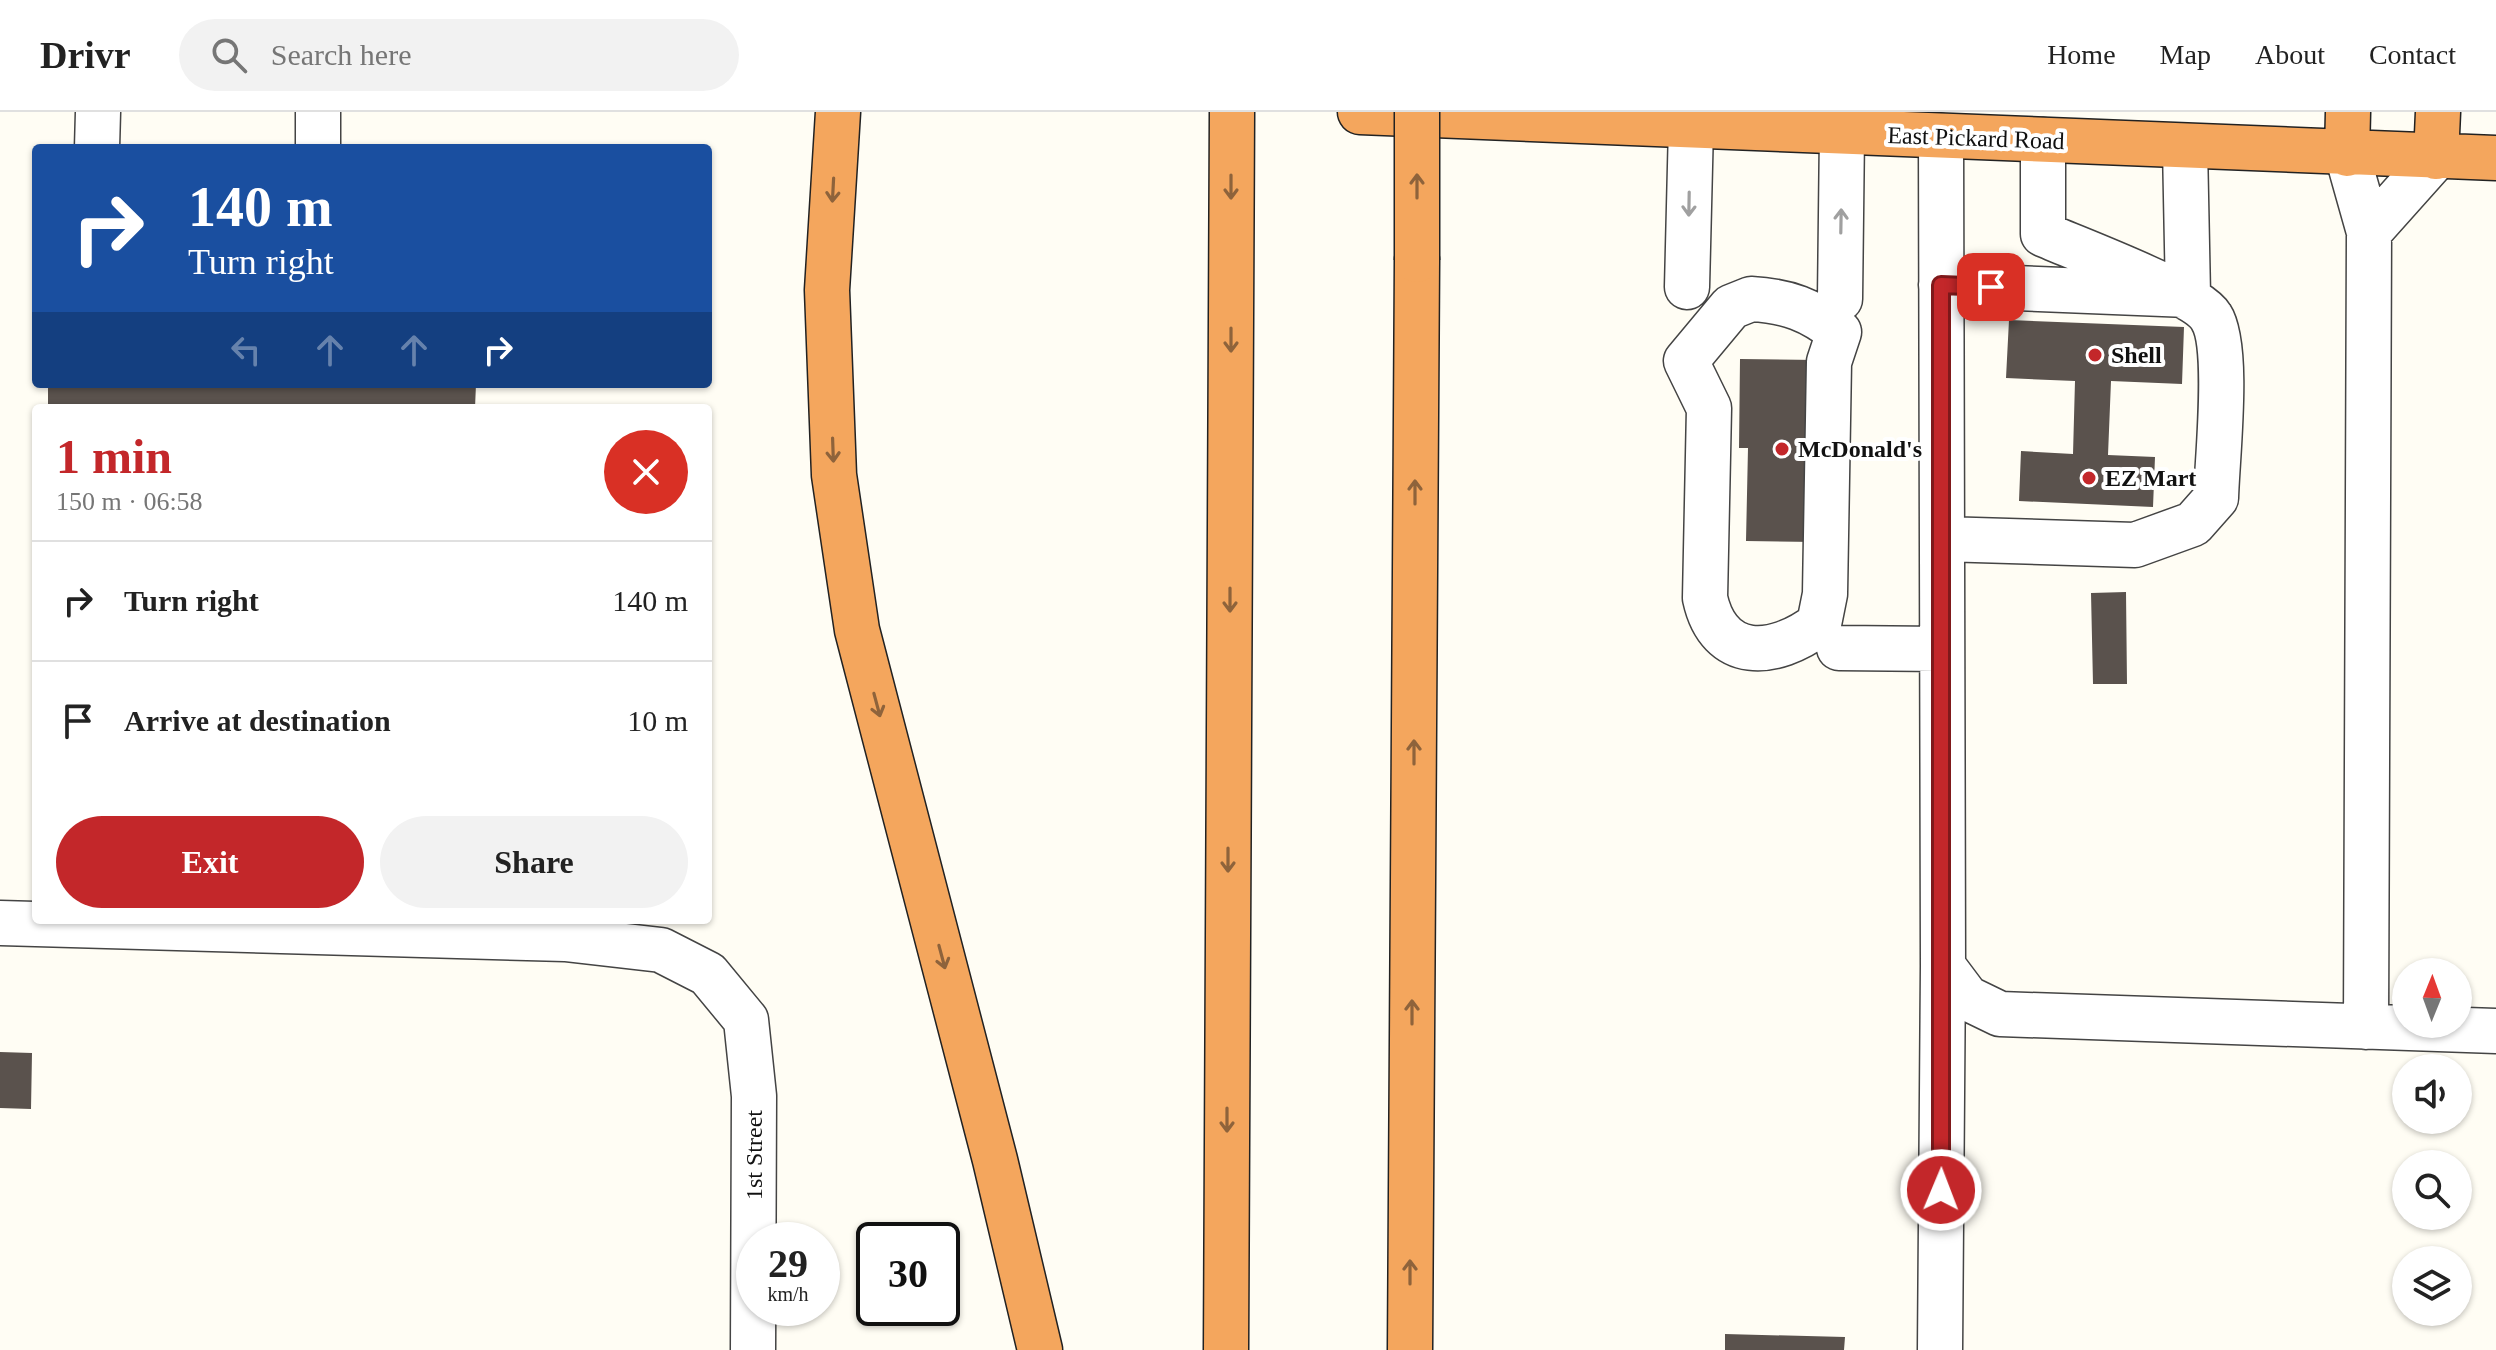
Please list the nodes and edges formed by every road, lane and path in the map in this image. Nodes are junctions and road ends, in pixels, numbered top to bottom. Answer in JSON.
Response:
{"nodes":[{"id":1,"x":98,"y":112,"type":"edge"},
{"id":2,"x":318,"y":112,"type":"edge"},
{"id":3,"x":838,"y":112,"type":"edge"},
{"id":4,"x":1232,"y":112,"type":"edge"},
{"id":5,"x":1360,"y":112,"type":"edge"},
{"id":6,"x":1417,"y":112,"type":"edge"},
{"id":7,"x":2438,"y":112,"type":"edge"},
{"id":8,"x":1691,"y":126,"type":"junction"},
{"id":9,"x":1842,"y":132,"type":"junction"},
{"id":10,"x":2347,"y":133,"type":"edge"},
{"id":11,"x":1941,"y":136,"type":"junction"},
{"id":12,"x":2043,"y":140,"type":"junction"},
{"id":13,"x":97,"y":144,"type":"edge"},
{"id":14,"x":318,"y":144,"type":"edge"},
{"id":15,"x":2185,"y":147,"type":"junction"},
{"id":16,"x":2436,"y":157,"type":"junction"},
{"id":17,"x":2496,"y":158,"type":"edge"},
{"id":18,"x":2369,"y":232,"type":"junction"},
{"id":19,"x":2043,"y":234,"type":"junction"},
{"id":20,"x":1941,"y":285,"type":"junction"},
{"id":21,"x":1687,"y":287,"type":"dead end"},
{"id":22,"x":2041,"y":289,"type":"junction"},
{"id":23,"x":2188,"y":295,"type":"junction"},
{"id":24,"x":1840,"y":299,"type":"dead end"},
{"id":25,"x":1686,"y":361,"type":"joint"},
{"id":26,"x":1942,"y":539,"type":"junction"},
{"id":27,"x":1839,"y":648,"type":"dead end"},
{"id":28,"x":1942,"y":649,"type":"junction"},
{"id":29,"x":0,"y":923,"type":"edge"},
{"id":30,"x":32,"y":924,"type":"edge"},
{"id":31,"x":35,"y":924,"type":"edge"},
{"id":32,"x":1943,"y":966,"type":"junction"},
{"id":33,"x":2366,"y":1027,"type":"junction"},
{"id":34,"x":2496,"y":1031,"type":"edge"},
{"id":35,"x":753,"y":1350,"type":"edge"},
{"id":36,"x":1040,"y":1350,"type":"edge"},
{"id":37,"x":1226,"y":1350,"type":"edge"},
{"id":38,"x":1410,"y":1350,"type":"edge"},
{"id":39,"x":1940,"y":1350,"type":"edge"}],
"edges":[{"from":1,"to":13,"type":"street"},
{"from":2,"to":14,"type":"street"},
{"from":3,"to":36,"type":"highway","one_way":true},
{"from":4,"to":37,"type":"highway","one_way":true},
{"from":5,"to":8,"type":"highway","name":"East Pickard Road"},
{"from":38,"to":6,"type":"highway","one_way":true,"bridge":true},
{"from":7,"to":16,"type":"highway"},
{"from":8,"to":9,"type":"highway","name":"East Pickard Road"},
{"from":8,"to":21,"type":"street","one_way":true},
{"from":9,"to":11,"type":"highway","name":"East Pickard Road"},
{"from":24,"to":9,"type":"street","one_way":true},
{"from":10,"to":15,"type":"highway","name":"East Pickard Road"},
{"from":10,"to":16,"type":"highway","name":"East Pickard Road"},
{"from":10,"to":18,"type":"street"},
{"from":11,"to":12,"type":"highway","name":"East Pickard Road"},
{"from":11,"to":20,"type":"street"},
{"from":12,"to":15,"type":"highway","name":"East Pickard Road"},
{"from":12,"to":19,"type":"street"},
{"from":15,"to":23,"type":"street"},
{"from":16,"to":17,"type":"highway","name":"East Pickard Road"},
{"from":16,"to":18,"type":"street"},
{"from":18,"to":33,"type":"street"},
{"from":19,"to":22,"type":"street"},
{"from":19,"to":23,"type":"street"},
{"from":20,"to":22,"type":"street"},
{"from":20,"to":26,"type":"street"},
{"from":22,"to":23,"type":"street"},
{"from":23,"to":26,"type":"street"},
{"from":25,"to":25,"type":"street"},
{"from":26,"to":28,"type":"street"},
{"from":27,"to":28,"type":"street"},
{"from":28,"to":32,"type":"street"},
{"from":29,"to":30,"type":"street","name":"1st Street"},
{"from":31,"to":35,"type":"street","name":"1st Street"},
{"from":32,"to":33,"type":"street"},
{"from":32,"to":39,"type":"street"},
{"from":33,"to":34,"type":"street"}]}
